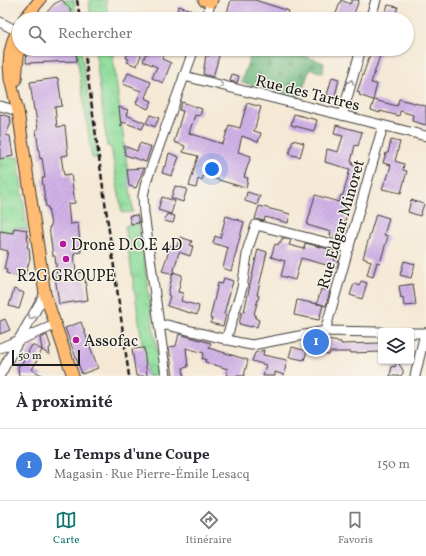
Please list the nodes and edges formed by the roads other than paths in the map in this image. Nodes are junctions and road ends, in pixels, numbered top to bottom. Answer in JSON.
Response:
{"nodes":[{"id":1,"x":40,"y":0,"type":"edge"},
{"id":2,"x":48,"y":0,"type":"edge"},
{"id":3,"x":376,"y":0,"type":"edge"},
{"id":4,"x":209,"y":1,"type":"edge"},
{"id":5,"x":30,"y":12,"type":"edge"},
{"id":6,"x":37,"y":12,"type":"edge"},
{"id":7,"x":207,"y":12,"type":"edge"},
{"id":8,"x":372,"y":12,"type":"edge"},
{"id":9,"x":0,"y":22,"type":"edge"},
{"id":10,"x":12,"y":27,"type":"edge"},
{"id":11,"x":12,"y":46,"type":"edge"},
{"id":12,"x":17,"y":56,"type":"edge"},
{"id":13,"x":19,"y":56,"type":"edge"},
{"id":14,"x":191,"y":56,"type":"edge"},
{"id":15,"x":359,"y":56,"type":"edge"},
{"id":16,"x":16,"y":76,"type":"junction"},
{"id":17,"x":184,"y":76,"type":"junction"},
{"id":18,"x":0,"y":106,"type":"edge"},
{"id":19,"x":18,"y":111,"type":"junction"},
{"id":20,"x":342,"y":115,"type":"junction"},
{"id":21,"x":383,"y":126,"type":"junction"},
{"id":22,"x":426,"y":136,"type":"edge"},
{"id":23,"x":349,"y":248,"type":"junction"},
{"id":24,"x":45,"y":294,"type":"junction"},
{"id":25,"x":55,"y":325,"type":"junction"},
{"id":26,"x":159,"y":326,"type":"junction"},
{"id":27,"x":326,"y":331,"type":"junction"},
{"id":28,"x":378,"y":332,"type":"edge"},
{"id":29,"x":414,"y":333,"type":"edge"},
{"id":30,"x":425,"y":333,"type":"edge"},
{"id":31,"x":226,"y":340,"type":"junction"},
{"id":32,"x":18,"y":341,"type":"junction"},
{"id":33,"x":0,"y":348,"type":"edge"},
{"id":34,"x":0,"y":375,"type":"edge"},
{"id":35,"x":73,"y":376,"type":"edge"},
{"id":36,"x":166,"y":376,"type":"edge"},
{"id":37,"x":415,"y":376,"type":"edge"}],
"edges":[{"from":1,"to":5,"type":"main road"},
{"from":2,"to":6,"type":"main road"},
{"from":3,"to":8,"type":"street"},
{"from":4,"to":7,"type":"street"},
{"from":9,"to":10,"type":"street"},
{"from":11,"to":19,"type":"main road"},
{"from":12,"to":16,"type":"street"},
{"from":13,"to":16,"type":"main road"},
{"from":14,"to":17,"type":"street"},
{"from":20,"to":15,"type":"street","one_way":true},
{"from":16,"to":19,"type":"main road"},
{"from":17,"to":20,"type":"street","name":"Rue des Tartres","one_way":true},
{"from":17,"to":26,"type":"street"},
{"from":18,"to":19,"type":"street"},
{"from":19,"to":24,"type":"main road"},
{"from":20,"to":21,"type":"street","name":"Rue des Tartres"},
{"from":21,"to":22,"type":"street","name":"Rue des Tartres"},
{"from":21,"to":23,"type":"street","name":"Rue Edgar Minoret"},
{"from":23,"to":27,"type":"street","name":"Rue Edgar Minoret"},
{"from":23,"to":31,"type":"street"},
{"from":24,"to":25,"type":"main road"},
{"from":24,"to":32,"type":"street","one_way":true},
{"from":25,"to":32,"type":"street"},
{"from":25,"to":35,"type":"main road"},
{"from":26,"to":31,"type":"street"},
{"from":26,"to":36,"type":"street"},
{"from":27,"to":28,"type":"street"},
{"from":27,"to":31,"type":"street"},
{"from":29,"to":30,"type":"street"},
{"from":30,"to":37,"type":"street"},
{"from":32,"to":33,"type":"street"},
{"from":32,"to":34,"type":"street"}]}
